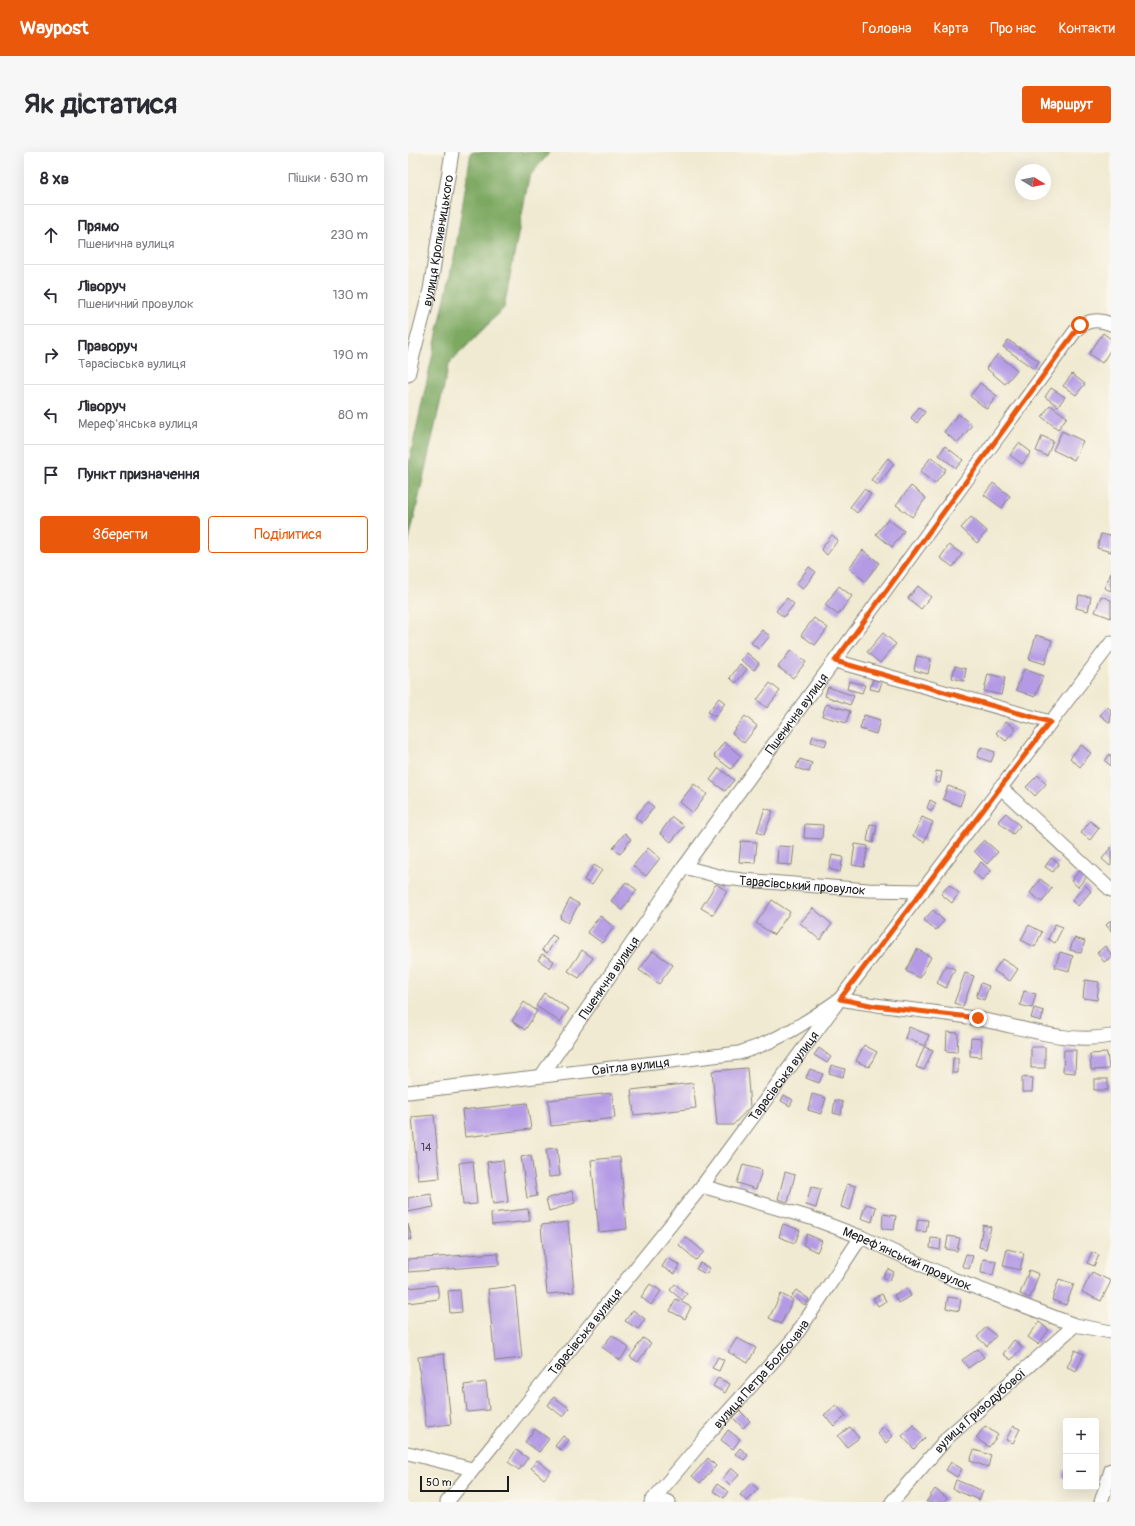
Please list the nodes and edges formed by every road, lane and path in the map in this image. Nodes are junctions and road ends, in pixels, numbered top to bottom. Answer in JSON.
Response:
{"nodes":[{"id":1,"x":452,"y":152,"type":"edge"},
{"id":2,"x":1111,"y":324,"type":"edge"},
{"id":3,"x":408,"y":375,"type":"edge"},
{"id":4,"x":1111,"y":643,"type":"edge"},
{"id":5,"x":835,"y":661,"type":"junction"},
{"id":6,"x":1050,"y":722,"type":"junction"},
{"id":7,"x":1000,"y":787,"type":"junction"},
{"id":8,"x":684,"y":867,"type":"junction"},
{"id":9,"x":1111,"y":890,"type":"edge"},
{"id":10,"x":922,"y":891,"type":"junction"},
{"id":11,"x":840,"y":999,"type":"junction"},
{"id":12,"x":1111,"y":1036,"type":"edge"},
{"id":13,"x":542,"y":1075,"type":"junction"},
{"id":14,"x":408,"y":1092,"type":"edge"},
{"id":15,"x":702,"y":1186,"type":"junction"},
{"id":16,"x":861,"y":1237,"type":"junction"},
{"id":17,"x":1075,"y":1326,"type":"junction"},
{"id":18,"x":1111,"y":1332,"type":"edge"},
{"id":19,"x":408,"y":1453,"type":"edge"},
{"id":20,"x":472,"y":1469,"type":"junction"},
{"id":21,"x":1111,"y":1470,"type":"edge"},
{"id":22,"x":653,"y":1500,"type":"edge"},
{"id":23,"x":447,"y":1502,"type":"edge"},
{"id":24,"x":669,"y":1502,"type":"edge"},
{"id":25,"x":892,"y":1502,"type":"edge"},
{"id":26,"x":1101,"y":1502,"type":"edge"}],
"edges":[{"from":1,"to":3,"type":"street","name":"вулиця Кропивницького"},
{"from":2,"to":5,"type":"street","name":"Пшенична вулиця"},
{"from":4,"to":6,"type":"street","name":"Тарасівська вулиця"},
{"from":5,"to":6,"type":"street"},
{"from":5,"to":8,"type":"street","name":"Пшенична вулиця"},
{"from":6,"to":7,"type":"street","name":"Тарасівська вулиця"},
{"from":7,"to":9,"type":"street"},
{"from":7,"to":10,"type":"street","name":"Тарасівська вулиця"},
{"from":8,"to":10,"type":"street","name":"Тарасівський провулок"},
{"from":8,"to":13,"type":"street","name":"Пшенична вулиця"},
{"from":10,"to":11,"type":"street","name":"Тарасівська вулиця"},
{"from":11,"to":12,"type":"street"},
{"from":11,"to":13,"type":"street","name":"Світла вулиця"},
{"from":11,"to":15,"type":"street","name":"Тарасівська вулиця"},
{"from":13,"to":14,"type":"street","name":"Світла вулиця"},
{"from":15,"to":16,"type":"street","name":"Мереф'янський провулок"},
{"from":15,"to":20,"type":"street","name":"Тарасівська вулиця"},
{"from":16,"to":17,"type":"street","name":"Мереф'янський провулок"},
{"from":16,"to":22,"type":"street","name":"вулиця Петра Болбочана"},
{"from":17,"to":18,"type":"street","name":"Мереф'янський провулок"},
{"from":17,"to":25,"type":"street","name":"вулиця Гризодубової"},
{"from":19,"to":20,"type":"street"},
{"from":20,"to":23,"type":"street","name":"Тарасівська вулиця"},
{"from":21,"to":26,"type":"street"},
{"from":22,"to":24,"type":"street"}]}
